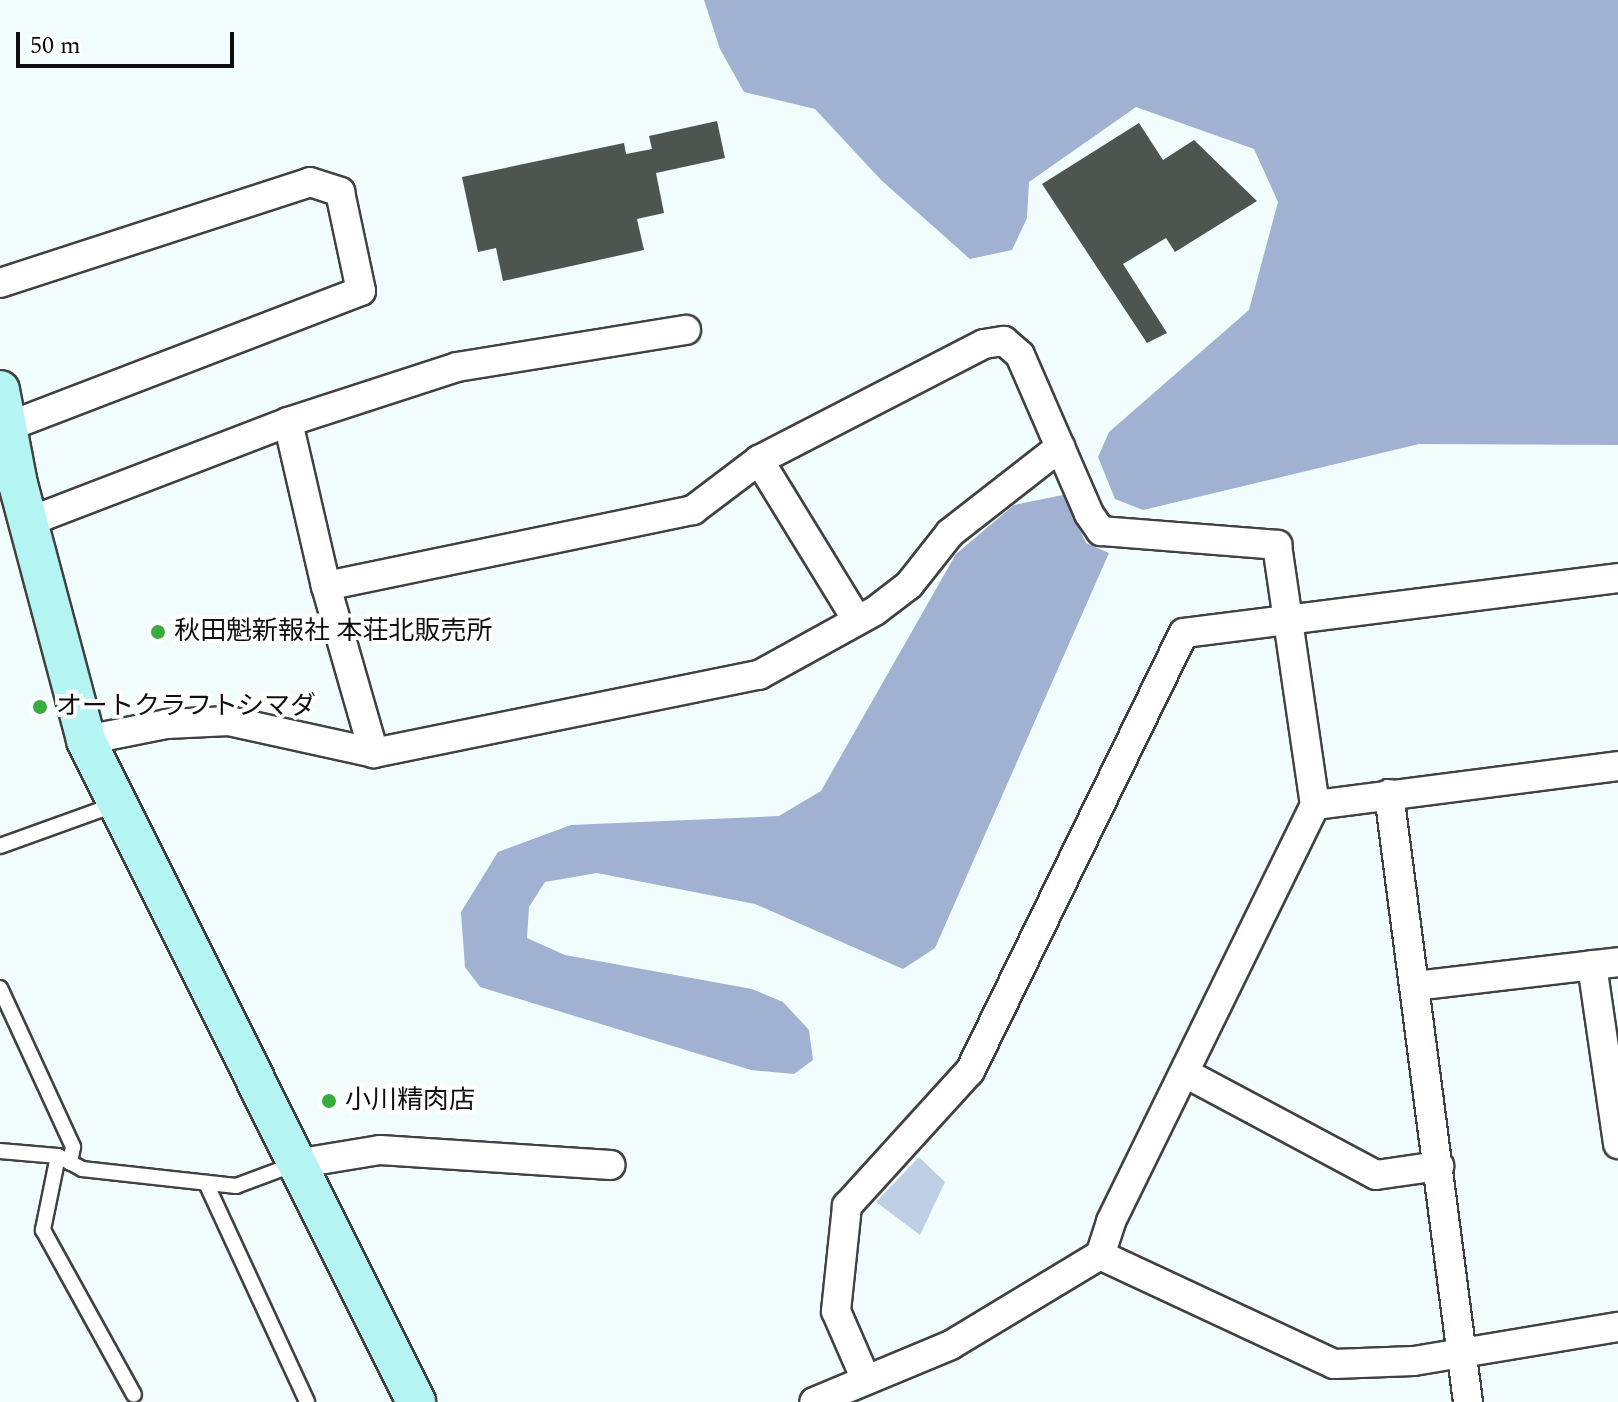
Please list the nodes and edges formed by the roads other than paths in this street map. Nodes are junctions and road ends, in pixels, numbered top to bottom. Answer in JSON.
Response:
{"nodes":[{"id":1,"x":0,"y":283,"type":"edge"},
{"id":2,"x":686,"y":330,"type":"dead end"},
{"id":3,"x":0,"y":390,"type":"edge"},
{"id":4,"x":288,"y":422,"type":"junction"},
{"id":5,"x":7,"y":427,"type":"junction"},
{"id":6,"x":1060,"y":447,"type":"junction"},
{"id":7,"x":759,"y":460,"type":"junction"},
{"id":8,"x":28,"y":522,"type":"junction"},
{"id":9,"x":1618,"y":578,"type":"edge"},
{"id":10,"x":326,"y":586,"type":"junction"},
{"id":11,"x":857,"y":620,"type":"junction"},
{"id":12,"x":1287,"y":621,"type":"junction"},
{"id":13,"x":86,"y":740,"type":"junction"},
{"id":14,"x":374,"y":753,"type":"junction"},
{"id":15,"x":1618,"y":766,"type":"edge"},
{"id":16,"x":1389,"y":794,"type":"junction"},
{"id":17,"x":114,"y":805,"type":"junction"},
{"id":18,"x":1315,"y":805,"type":"junction"},
{"id":19,"x":0,"y":846,"type":"edge"},
{"id":20,"x":1605,"y":964,"type":"edge"},
{"id":21,"x":1415,"y":986,"type":"junction"},
{"id":22,"x":0,"y":988,"type":"edge"},
{"id":23,"x":1187,"y":1074,"type":"junction"},
{"id":24,"x":1618,"y":1144,"type":"edge"},
{"id":25,"x":0,"y":1151,"type":"edge"},
{"id":26,"x":64,"y":1159,"type":"junction"},
{"id":27,"x":295,"y":1164,"type":"junction"},
{"id":28,"x":611,"y":1165,"type":"dead end"},
{"id":29,"x":1439,"y":1166,"type":"junction"},
{"id":30,"x":206,"y":1183,"type":"junction"},
{"id":31,"x":1100,"y":1255,"type":"junction"},
{"id":32,"x":1618,"y":1327,"type":"edge"},
{"id":33,"x":1460,"y":1353,"type":"junction"},
{"id":34,"x":866,"y":1380,"type":"junction"},
{"id":35,"x":134,"y":1395,"type":"dead end"},
{"id":36,"x":307,"y":1402,"type":"edge"},
{"id":37,"x":416,"y":1402,"type":"edge"},
{"id":38,"x":814,"y":1402,"type":"edge"},
{"id":39,"x":1468,"y":1402,"type":"edge"}],
"edges":[{"from":1,"to":5,"type":"street"},
{"from":2,"to":4,"type":"street"},
{"from":3,"to":5,"type":"street"},
{"from":4,"to":8,"type":"street"},
{"from":4,"to":10,"type":"street"},
{"from":5,"to":8,"type":"street"},
{"from":6,"to":7,"type":"street"},
{"from":6,"to":11,"type":"street"},
{"from":6,"to":12,"type":"street"},
{"from":7,"to":10,"type":"street"},
{"from":7,"to":11,"type":"street"},
{"from":8,"to":13,"type":"street"},
{"from":9,"to":12,"type":"street"},
{"from":10,"to":14,"type":"street"},
{"from":11,"to":14,"type":"street"},
{"from":12,"to":18,"type":"street"},
{"from":12,"to":34,"type":"street"},
{"from":13,"to":14,"type":"street"},
{"from":13,"to":17,"type":"street"},
{"from":15,"to":16,"type":"street"},
{"from":16,"to":18,"type":"street"},
{"from":16,"to":21,"type":"street"},
{"from":17,"to":19,"type":"lane"},
{"from":17,"to":27,"type":"street"},
{"from":18,"to":23,"type":"street"},
{"from":20,"to":21,"type":"street"},
{"from":20,"to":24,"type":"street"},
{"from":21,"to":29,"type":"street"},
{"from":22,"to":26,"type":"lane"},
{"from":23,"to":29,"type":"street"},
{"from":23,"to":31,"type":"street"},
{"from":25,"to":26,"type":"lane"},
{"from":26,"to":30,"type":"lane"},
{"from":26,"to":35,"type":"lane"},
{"from":27,"to":28,"type":"street"},
{"from":27,"to":30,"type":"lane"},
{"from":27,"to":37,"type":"street"},
{"from":29,"to":33,"type":"street"},
{"from":30,"to":36,"type":"lane"},
{"from":31,"to":33,"type":"street"},
{"from":31,"to":34,"type":"street"},
{"from":32,"to":33,"type":"street"},
{"from":33,"to":39,"type":"street"},
{"from":34,"to":38,"type":"street"}]}
